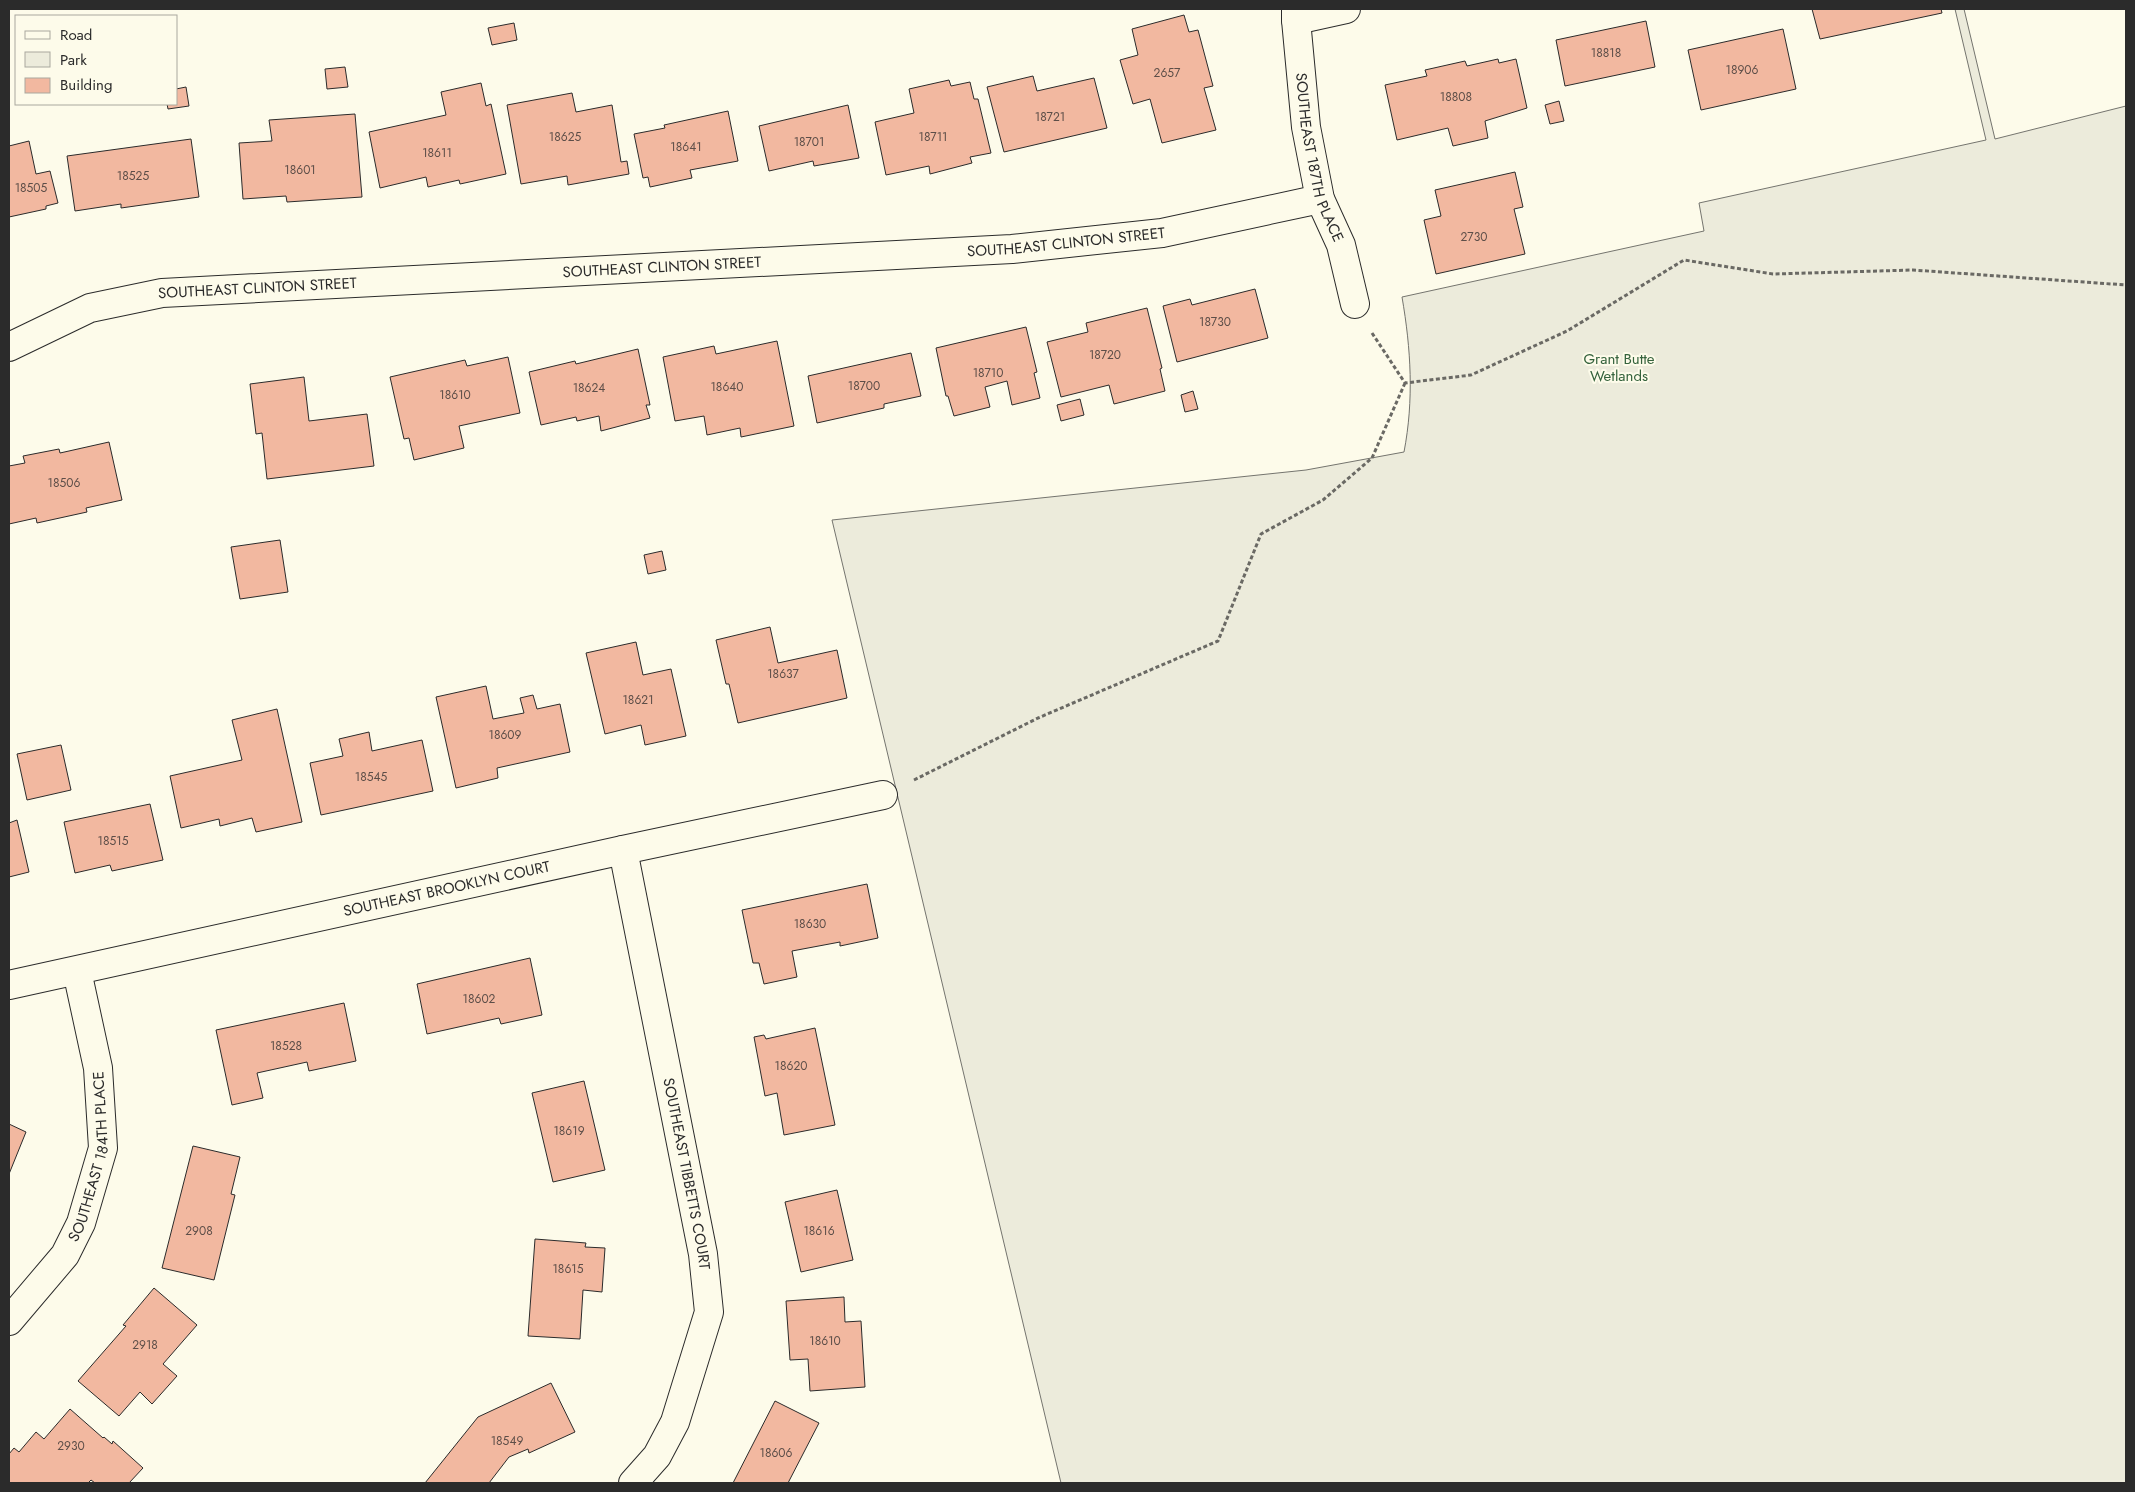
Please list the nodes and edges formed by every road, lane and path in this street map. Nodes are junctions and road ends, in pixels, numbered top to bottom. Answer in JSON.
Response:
{"nodes":[{"id":1,"x":1346,"y":9,"type":"edge"},
{"id":2,"x":1296,"y":14,"type":"edge"},
{"id":3,"x":1320,"y":199,"type":"junction"},
{"id":4,"x":2126,"y":285,"type":"edge"},
{"id":5,"x":1356,"y":304,"type":"joint"},
{"id":6,"x":9,"y":347,"type":"edge"},
{"id":7,"x":1405,"y":383,"type":"junction"},
{"id":8,"x":883,"y":795,"type":"joint"},
{"id":9,"x":623,"y":850,"type":"junction"},
{"id":10,"x":77,"y":971,"type":"junction"},
{"id":11,"x":9,"y":985,"type":"edge"},
{"id":12,"x":9,"y":1321,"type":"edge"},
{"id":13,"x":633,"y":1483,"type":"edge"}],
"edges":[{"from":1,"to":2,"type":"street"},
{"from":2,"to":3,"type":"street","name":"SOUTHEAST 187TH PLACE"},
{"from":3,"to":5,"type":"street","name":"SOUTHEAST 187TH PLACE"},
{"from":3,"to":6,"type":"street","name":"SOUTHEAST CLINTON STREET"},
{"from":4,"to":7,"type":"path"},
{"from":5,"to":7,"type":"path"},
{"from":7,"to":8,"type":"path"},
{"from":8,"to":9,"type":"street","name":"SOUTHEAST BROOKLYN COURT"},
{"from":9,"to":10,"type":"street","name":"SOUTHEAST BROOKLYN COURT"},
{"from":9,"to":13,"type":"street","name":"SOUTHEAST TIBBETTS COURT"},
{"from":10,"to":11,"type":"street","name":"SOUTHEAST BROOKLYN COURT"},
{"from":10,"to":12,"type":"street","name":"SOUTHEAST 184TH PLACE"}]}
